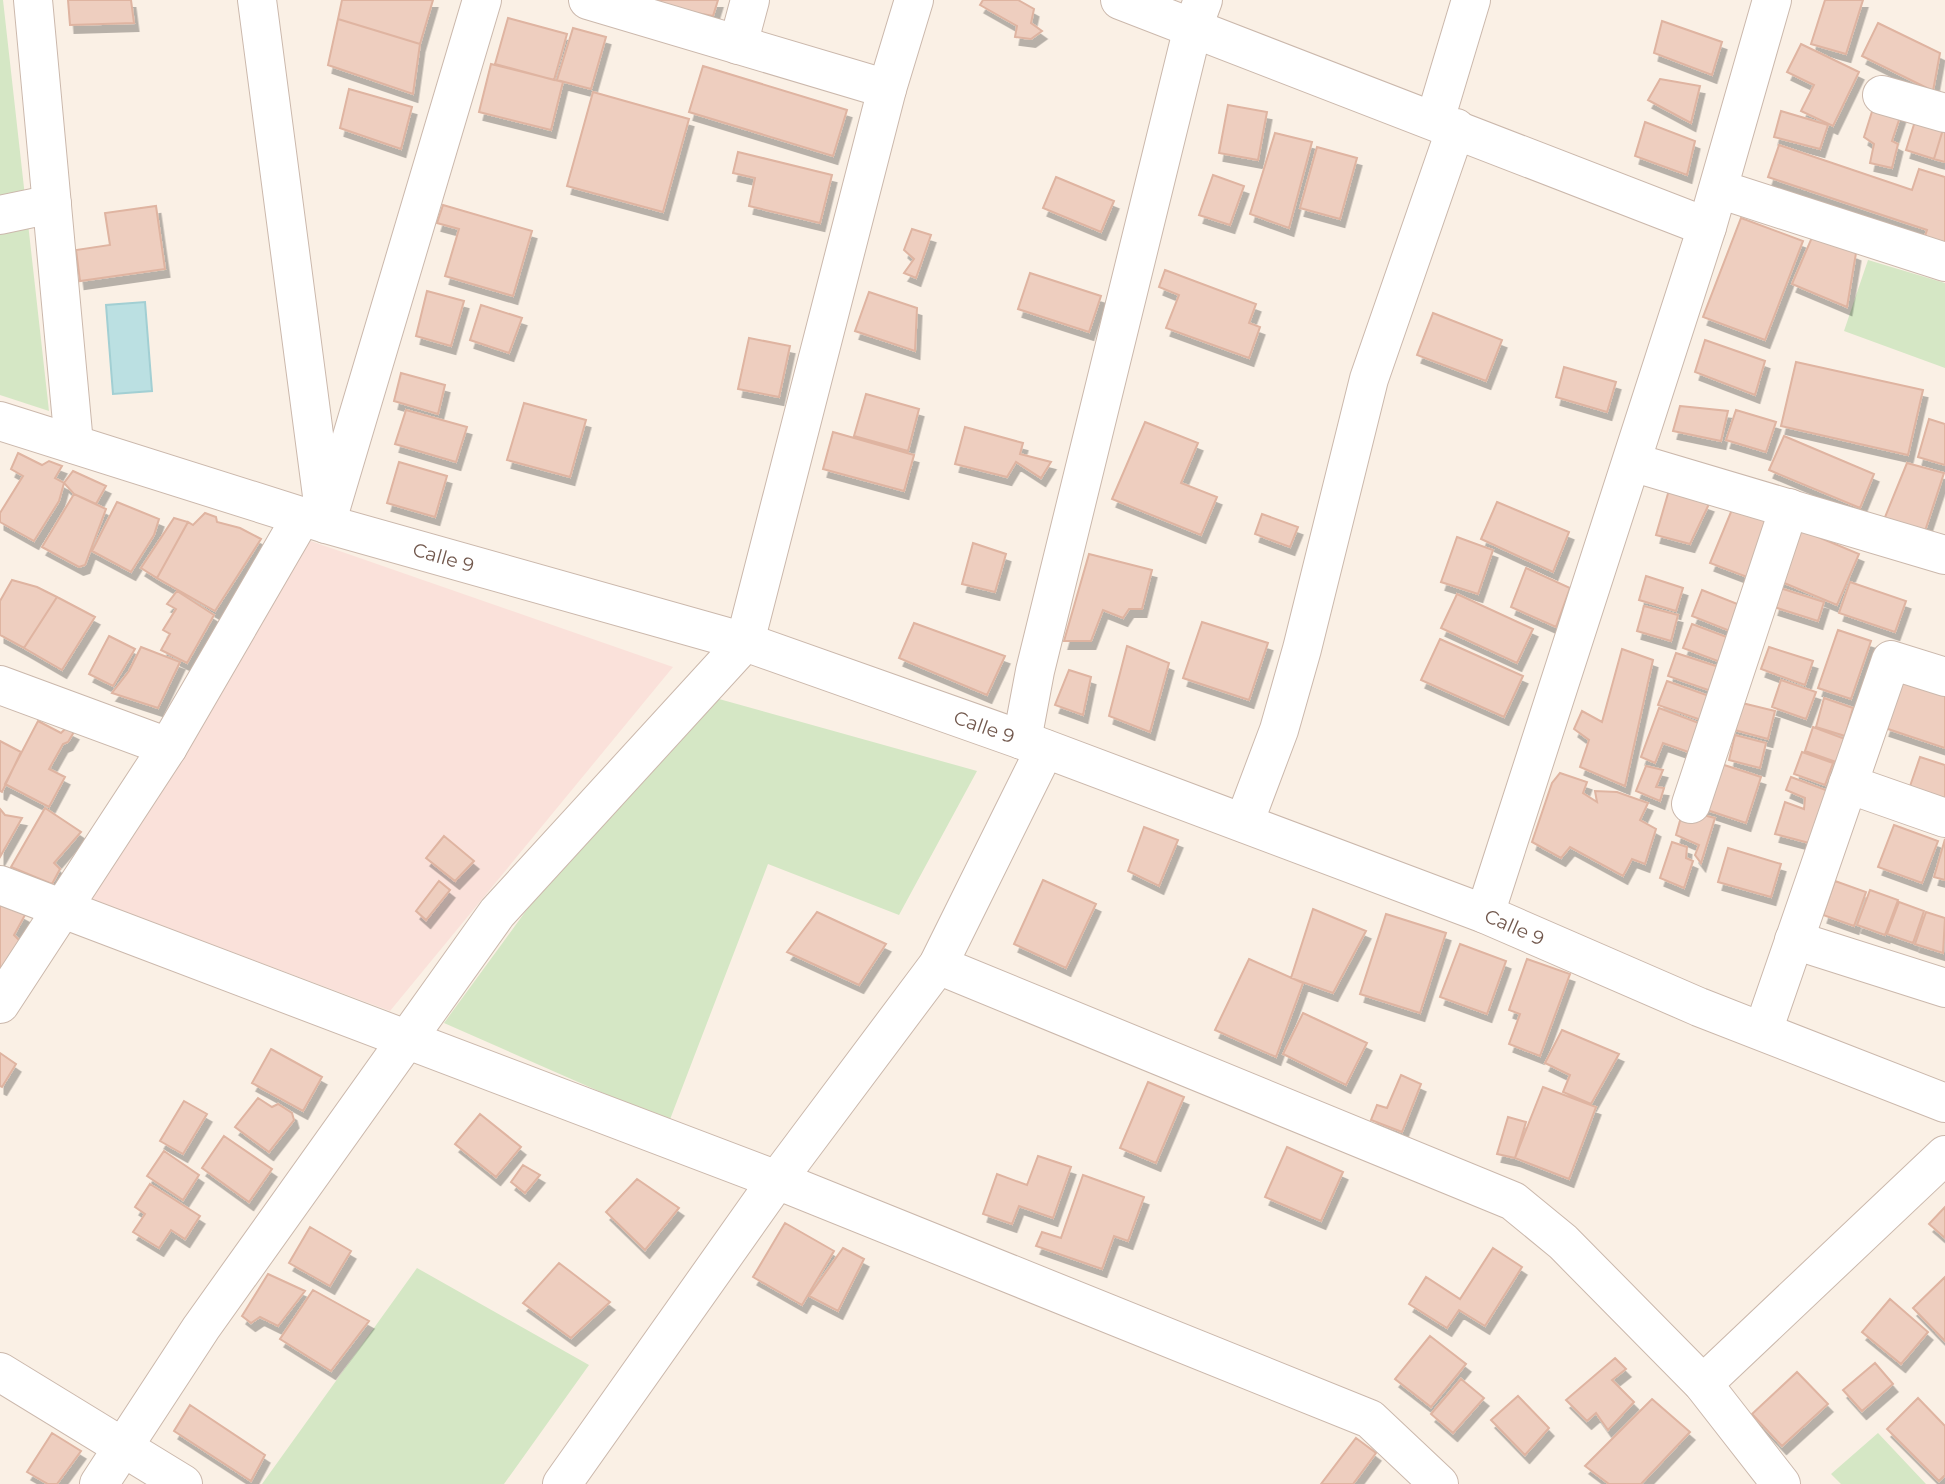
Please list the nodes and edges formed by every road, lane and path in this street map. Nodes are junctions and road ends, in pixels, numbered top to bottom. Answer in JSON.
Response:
{"nodes":[{"id":1,"x":10,"y":0,"type":"edge"},
{"id":2,"x":33,"y":0,"type":"edge"},
{"id":3,"x":257,"y":0,"type":"edge"},
{"id":4,"x":482,"y":0,"type":"edge"},
{"id":5,"x":588,"y":0,"type":"edge"},
{"id":6,"x":750,"y":0,"type":"edge"},
{"id":7,"x":914,"y":0,"type":"edge"},
{"id":8,"x":1120,"y":0,"type":"edge"},
{"id":9,"x":1471,"y":0,"type":"edge"},
{"id":10,"x":1772,"y":0,"type":"edge"},
{"id":11,"x":0,"y":1,"type":"edge"},
{"id":12,"x":1198,"y":13,"type":"edge"},
{"id":13,"x":738,"y":45,"type":"junction"},
{"id":14,"x":887,"y":89,"type":"junction"},
{"id":15,"x":1882,"y":95,"type":"dead end"},
{"id":16,"x":1945,"y":113,"type":"edge"},
{"id":17,"x":1445,"y":124,"type":"junction"},
{"id":18,"x":1719,"y":189,"type":"junction"},
{"id":19,"x":52,"y":204,"type":"junction"},
{"id":20,"x":0,"y":215,"type":"edge"},
{"id":21,"x":1707,"y":227,"type":"junction"},
{"id":22,"x":1945,"y":262,"type":"edge"},
{"id":23,"x":2,"y":427,"type":"edge"},
{"id":24,"x":74,"y":444,"type":"junction"},
{"id":25,"x":1632,"y":462,"type":"junction"},
{"id":26,"x":1789,"y":508,"type":"junction"},
{"id":27,"x":314,"y":520,"type":"junction"},
{"id":28,"x":1945,"y":555,"type":"edge"},
{"id":29,"x":745,"y":642,"type":"junction"},
{"id":30,"x":1945,"y":677,"type":"edge"},
{"id":31,"x":0,"y":685,"type":"edge"},
{"id":32,"x":1034,"y":745,"type":"junction"},
{"id":33,"x":168,"y":747,"type":"junction"},
{"id":34,"x":1848,"y":784,"type":"junction"},
{"id":35,"x":1691,"y":804,"type":"dead end"},
{"id":36,"x":1945,"y":818,"type":"edge"},
{"id":37,"x":1244,"y":823,"type":"junction"},
{"id":38,"x":0,"y":885,"type":"edge"},
{"id":39,"x":64,"y":910,"type":"junction"},
{"id":40,"x":1485,"y":914,"type":"junction"},
{"id":41,"x":1794,"y":940,"type":"junction"},
{"id":42,"x":938,"y":965,"type":"junction"},
{"id":43,"x":1945,"y":988,"type":"edge"},
{"id":44,"x":0,"y":1004,"type":"edge"},
{"id":45,"x":1763,"y":1031,"type":"junction"},
{"id":46,"x":406,"y":1040,"type":"junction"},
{"id":47,"x":1945,"y":1103,"type":"edge"},
{"id":48,"x":1945,"y":1154,"type":"edge"},
{"id":49,"x":777,"y":1180,"type":"junction"},
{"id":50,"x":0,"y":1372,"type":"edge"},
{"id":51,"x":1703,"y":1384,"type":"junction"},
{"id":52,"x":123,"y":1446,"type":"junction"},
{"id":53,"x":99,"y":1484,"type":"edge"},
{"id":54,"x":183,"y":1484,"type":"edge"},
{"id":55,"x":562,"y":1484,"type":"edge"},
{"id":56,"x":1439,"y":1484,"type":"edge"},
{"id":57,"x":1781,"y":1484,"type":"edge"}],
"edges":[{"from":1,"to":11,"type":"street"},
{"from":2,"to":19,"type":"street"},
{"from":3,"to":27,"type":"street"},
{"from":4,"to":27,"type":"street"},
{"from":5,"to":13,"type":"street"},
{"from":6,"to":13,"type":"street"},
{"from":7,"to":14,"type":"street"},
{"from":8,"to":12,"type":"street"},
{"from":9,"to":17,"type":"street"},
{"from":10,"to":18,"type":"street"},
{"from":12,"to":17,"type":"street"},
{"from":12,"to":32,"type":"street"},
{"from":13,"to":14,"type":"street"},
{"from":14,"to":29,"type":"street"},
{"from":15,"to":16,"type":"street"},
{"from":17,"to":21,"type":"street"},
{"from":17,"to":37,"type":"street"},
{"from":18,"to":21,"type":"street"},
{"from":18,"to":22,"type":"street"},
{"from":19,"to":20,"type":"street"},
{"from":19,"to":24,"type":"street"},
{"from":21,"to":25,"type":"street"},
{"from":23,"to":24,"type":"street","name":"Calle 9"},
{"from":24,"to":27,"type":"street","name":"Calle 9"},
{"from":25,"to":26,"type":"street"},
{"from":25,"to":40,"type":"street"},
{"from":26,"to":28,"type":"street"},
{"from":26,"to":35,"type":"street"},
{"from":27,"to":29,"type":"street","name":"Calle 9"},
{"from":27,"to":33,"type":"street"},
{"from":29,"to":32,"type":"street","name":"Calle 9"},
{"from":29,"to":46,"type":"street"},
{"from":30,"to":34,"type":"street"},
{"from":31,"to":33,"type":"street"},
{"from":32,"to":37,"type":"street","name":"Calle 9"},
{"from":32,"to":42,"type":"street"},
{"from":33,"to":39,"type":"street"},
{"from":34,"to":36,"type":"street"},
{"from":34,"to":41,"type":"street"},
{"from":37,"to":40,"type":"street","name":"Calle 9"},
{"from":38,"to":39,"type":"street"},
{"from":39,"to":44,"type":"street"},
{"from":39,"to":46,"type":"street"},
{"from":40,"to":45,"type":"street","name":"Calle 9"},
{"from":41,"to":43,"type":"street"},
{"from":41,"to":45,"type":"street"},
{"from":42,"to":49,"type":"street"},
{"from":42,"to":51,"type":"street"},
{"from":45,"to":47,"type":"street","name":"Calle 9"},
{"from":46,"to":49,"type":"street"},
{"from":46,"to":52,"type":"street"},
{"from":48,"to":51,"type":"street"},
{"from":49,"to":55,"type":"street"},
{"from":49,"to":56,"type":"street"},
{"from":50,"to":52,"type":"street"},
{"from":51,"to":57,"type":"street"},
{"from":52,"to":53,"type":"street"},
{"from":52,"to":54,"type":"street"}]}
